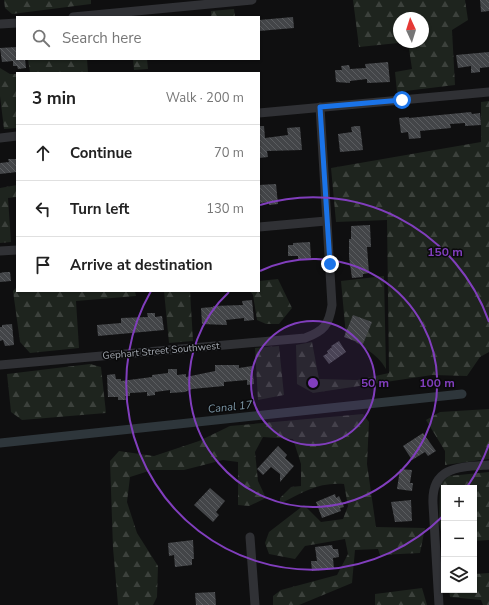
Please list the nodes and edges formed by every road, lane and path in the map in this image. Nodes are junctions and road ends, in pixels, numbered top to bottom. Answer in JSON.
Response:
{"nodes":[{"id":1,"x":252,"y":0,"type":"edge"},
{"id":2,"x":162,"y":4,"type":"edge"},
{"id":3,"x":80,"y":16,"type":"edge"},
{"id":4,"x":16,"y":22,"type":"edge"},
{"id":5,"x":0,"y":24,"type":"edge"},
{"id":6,"x":489,"y":92,"type":"edge"},
{"id":7,"x":320,"y":107,"type":"junction"},
{"id":8,"x":260,"y":113,"type":"edge"},
{"id":9,"x":16,"y":136,"type":"edge"},
{"id":10,"x":0,"y":138,"type":"edge"},
{"id":11,"x":326,"y":221,"type":"junction"},
{"id":12,"x":260,"y":227,"type":"edge"},
{"id":13,"x":16,"y":250,"type":"edge"},
{"id":14,"x":0,"y":251,"type":"edge"},
{"id":15,"x":0,"y":365,"type":"edge"},
{"id":16,"x":489,"y":464,"type":"edge"},
{"id":17,"x":250,"y":537,"type":"dead end"},
{"id":18,"x":255,"y":605,"type":"edge"},
{"id":19,"x":439,"y":605,"type":"edge"}],
"edges":[{"from":1,"to":2,"type":"street"},
{"from":2,"to":3,"type":"street"},
{"from":4,"to":5,"type":"street"},
{"from":6,"to":7,"type":"street"},
{"from":7,"to":8,"type":"street"},
{"from":7,"to":11,"type":"street"},
{"from":9,"to":10,"type":"street"},
{"from":11,"to":12,"type":"street"},
{"from":11,"to":15,"type":"street","name":"Gephart Street Southwest"},
{"from":13,"to":14,"type":"street"},
{"from":16,"to":19,"type":"street"},
{"from":17,"to":18,"type":"street"}]}
